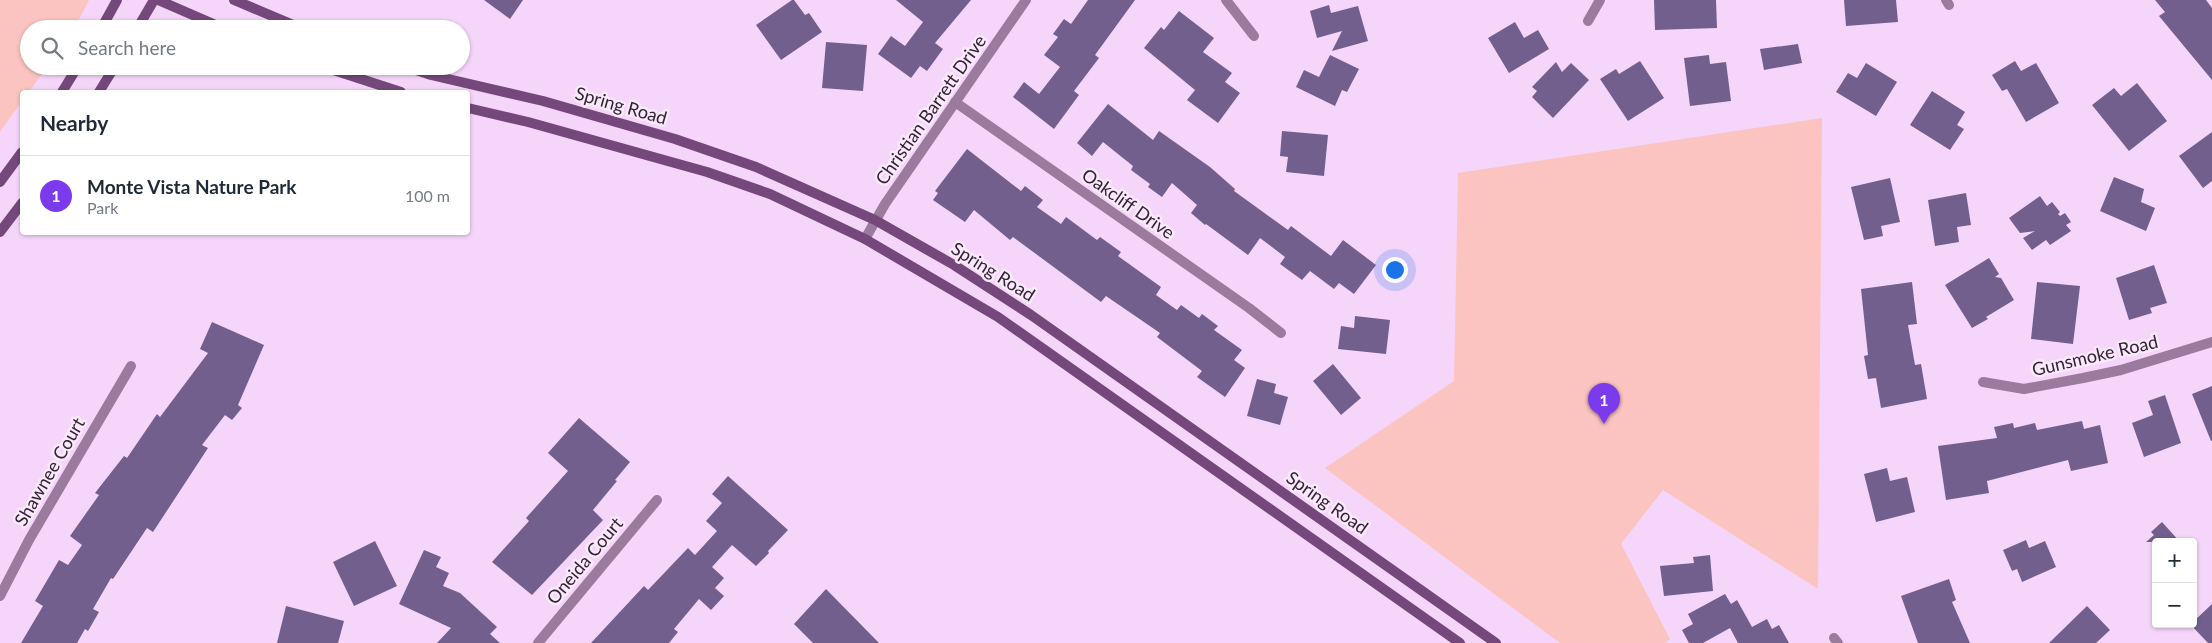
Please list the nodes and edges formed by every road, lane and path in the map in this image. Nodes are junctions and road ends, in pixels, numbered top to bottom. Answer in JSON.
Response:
{"nodes":[{"id":1,"x":117,"y":0,"type":"edge"},
{"id":2,"x":154,"y":0,"type":"edge"},
{"id":3,"x":158,"y":0,"type":"edge"},
{"id":4,"x":234,"y":0,"type":"edge"},
{"id":5,"x":1026,"y":0,"type":"edge"},
{"id":6,"x":1226,"y":0,"type":"edge"},
{"id":7,"x":1600,"y":0,"type":"edge"},
{"id":8,"x":105,"y":20,"type":"edge"},
{"id":9,"x":142,"y":20,"type":"edge"},
{"id":10,"x":204,"y":20,"type":"edge"},
{"id":11,"x":282,"y":20,"type":"edge"},
{"id":12,"x":1588,"y":21,"type":"dead end"},
{"id":13,"x":1254,"y":36,"type":"dead end"},
{"id":14,"x":72,"y":75,"type":"edge"},
{"id":15,"x":109,"y":75,"type":"edge"},
{"id":16,"x":349,"y":75,"type":"edge"},
{"id":17,"x":431,"y":75,"type":"edge"},
{"id":18,"x":63,"y":90,"type":"edge"},
{"id":19,"x":100,"y":90,"type":"edge"},
{"id":20,"x":396,"y":90,"type":"edge"},
{"id":21,"x":955,"y":102,"type":"junction"},
{"id":22,"x":470,"y":108,"type":"edge"},
{"id":23,"x":20,"y":155,"type":"edge"},
{"id":24,"x":0,"y":182,"type":"edge"},
{"id":25,"x":20,"y":206,"type":"edge"},
{"id":26,"x":875,"y":220,"type":"junction"},
{"id":27,"x":0,"y":232,"type":"edge"},
{"id":28,"x":865,"y":239,"type":"junction"},
{"id":29,"x":1281,"y":333,"type":"dead end"},
{"id":30,"x":2212,"y":342,"type":"edge"},
{"id":31,"x":131,"y":366,"type":"dead end"},
{"id":32,"x":1983,"y":382,"type":"dead end"},
{"id":33,"x":658,"y":500,"type":"dead end"},
{"id":34,"x":0,"y":596,"type":"edge"},
{"id":35,"x":538,"y":643,"type":"edge"},
{"id":36,"x":1460,"y":643,"type":"edge"},
{"id":37,"x":1496,"y":643,"type":"edge"}],
"edges":[{"from":1,"to":8,"type":"main road"},
{"from":2,"to":9,"type":"main road"},
{"from":3,"to":10,"type":"main road"},
{"from":4,"to":11,"type":"main road"},
{"from":5,"to":21,"type":"street","name":"Christian Barrett Drive"},
{"from":6,"to":13,"type":"street"},
{"from":7,"to":12,"type":"street"},
{"from":14,"to":18,"type":"main road"},
{"from":15,"to":19,"type":"main road"},
{"from":16,"to":20,"type":"main road"},
{"from":17,"to":26,"type":"main road","name":"Spring Road"},
{"from":21,"to":26,"type":"street","name":"Christian Barrett Drive"},
{"from":21,"to":29,"type":"street","name":"Oakcliff Drive"},
{"from":22,"to":28,"type":"main road","name":"Spring Road"},
{"from":23,"to":24,"type":"main road"},
{"from":25,"to":27,"type":"main road"},
{"from":26,"to":28,"type":"street","name":"Christian Barrett Drive"},
{"from":26,"to":37,"type":"main road","name":"Spring Road"},
{"from":28,"to":36,"type":"main road","name":"Spring Road"},
{"from":30,"to":32,"type":"street","name":"Gunsmoke Road"},
{"from":31,"to":34,"type":"street","name":"Shawnee Court"},
{"from":33,"to":35,"type":"street","name":"Oneida Court"}]}
